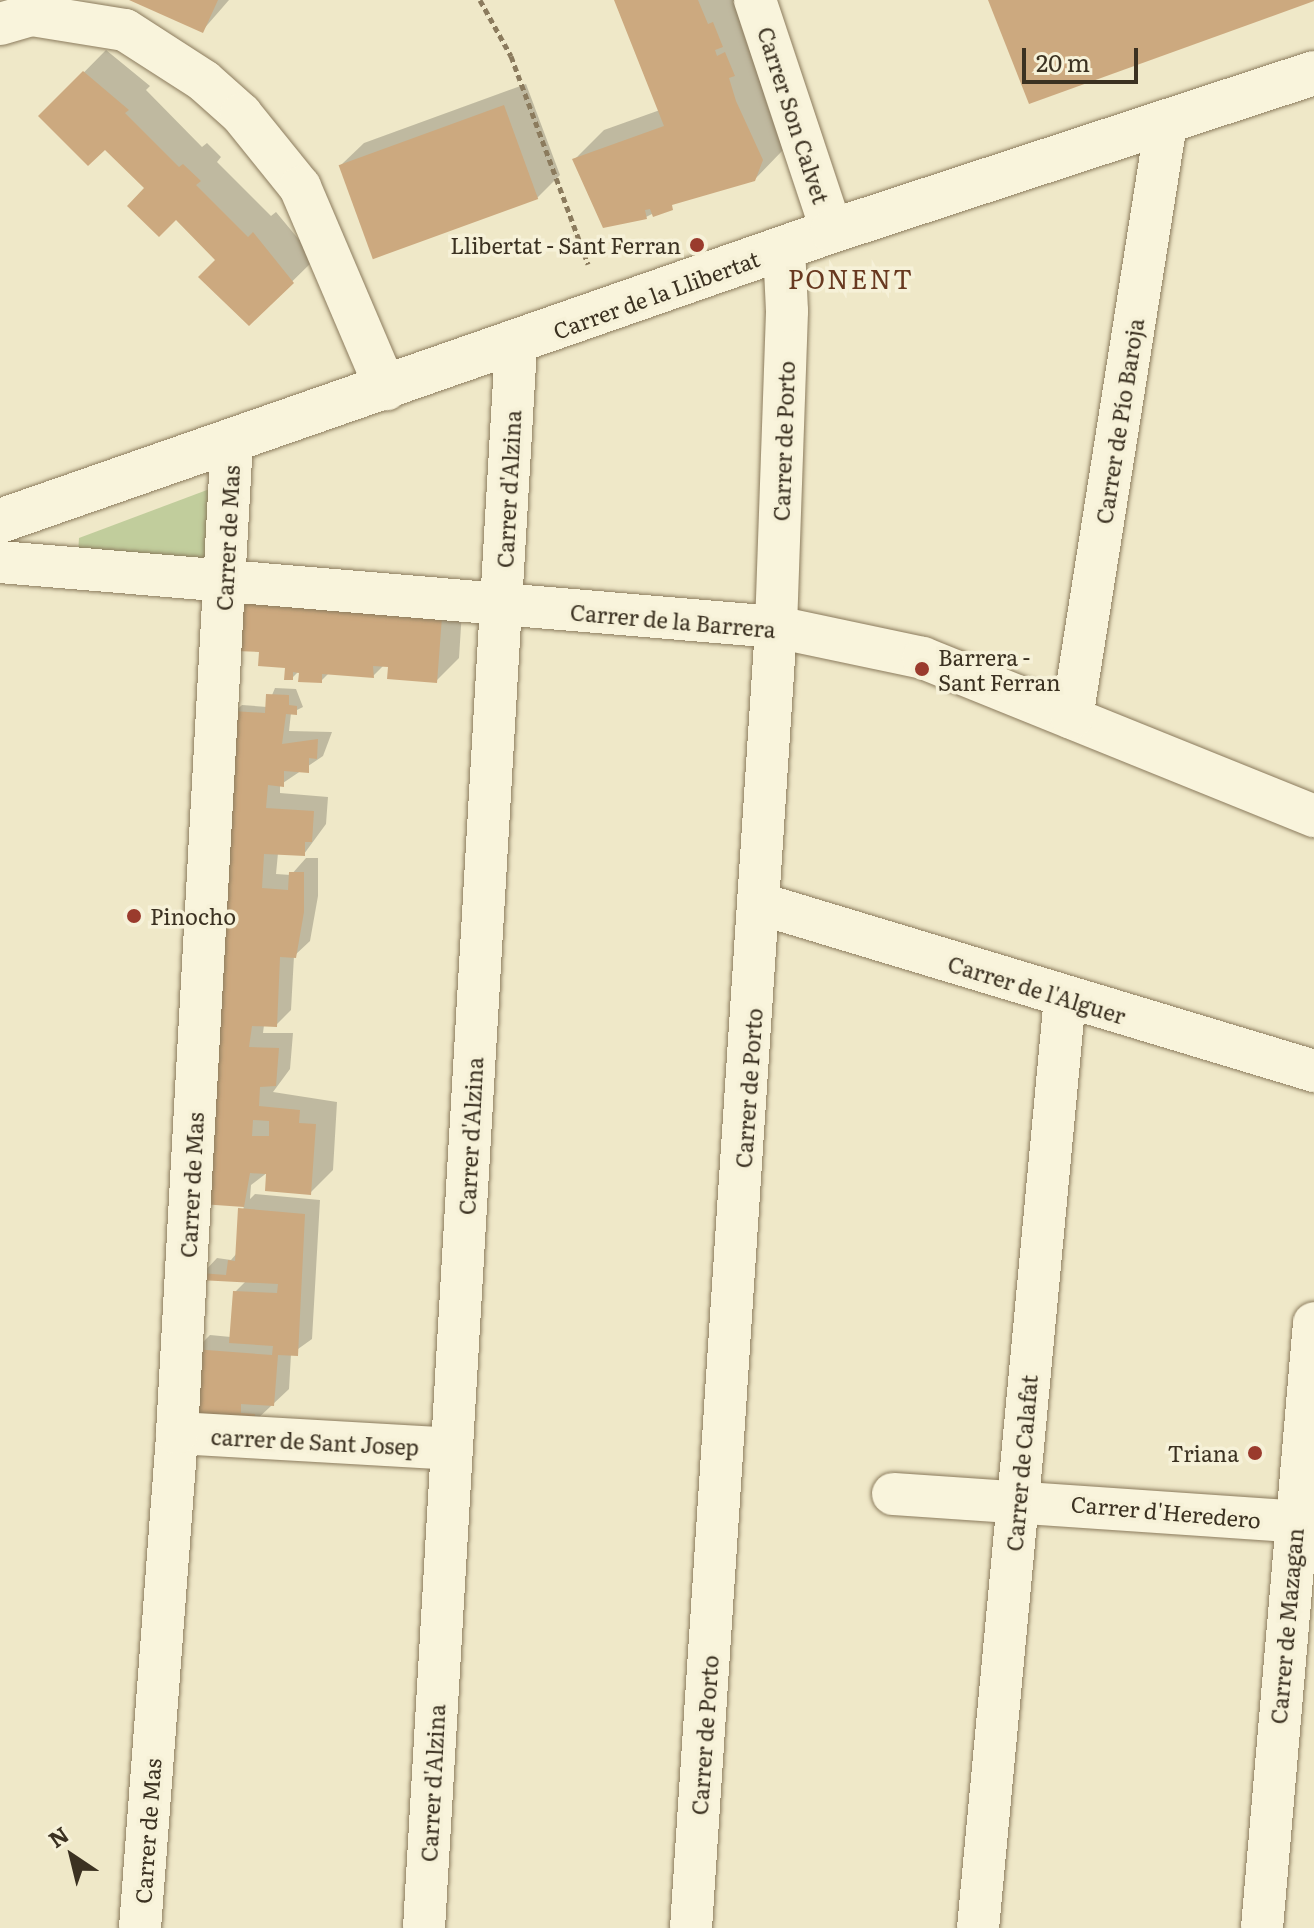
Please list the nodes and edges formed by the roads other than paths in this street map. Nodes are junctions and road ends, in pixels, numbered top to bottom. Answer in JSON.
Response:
{"nodes":[{"id":1,"x":755,"y":0,"type":"edge"},
{"id":2,"x":0,"y":24,"type":"edge"},
{"id":3,"x":1314,"y":73,"type":"edge"},
{"id":4,"x":1166,"y":123,"type":"junction"},
{"id":5,"x":832,"y":231,"type":"junction"},
{"id":6,"x":784,"y":248,"type":"junction"},
{"id":7,"x":516,"y":345,"type":"junction"},
{"id":8,"x":386,"y":389,"type":"junction"},
{"id":9,"x":232,"y":441,"type":"junction"},
{"id":10,"x":0,"y":521,"type":"edge"},
{"id":11,"x":0,"y":562,"type":"edge"},
{"id":12,"x":225,"y":584,"type":"junction"},
{"id":13,"x":501,"y":605,"type":"junction"},
{"id":14,"x":776,"y":627,"type":"junction"},
{"id":15,"x":1072,"y":718,"type":"junction"},
{"id":16,"x":1314,"y":816,"type":"edge"},
{"id":17,"x":761,"y":904,"type":"junction"},
{"id":18,"x":1065,"y":998,"type":"junction"},
{"id":19,"x":1314,"y":1071,"type":"edge"},
{"id":20,"x":1314,"y":1323,"type":"edge"},
{"id":21,"x":177,"y":1433,"type":"junction"},
{"id":22,"x":452,"y":1449,"type":"junction"},
{"id":23,"x":893,"y":1494,"type":"dead end"},
{"id":24,"x":1018,"y":1499,"type":"junction"},
{"id":25,"x":1304,"y":1522,"type":"edge"},
{"id":26,"x":140,"y":1928,"type":"edge"},
{"id":27,"x":424,"y":1928,"type":"edge"},
{"id":28,"x":691,"y":1928,"type":"edge"},
{"id":29,"x":978,"y":1928,"type":"edge"},
{"id":30,"x":1262,"y":1928,"type":"edge"}],
"edges":[{"from":1,"to":5,"type":"street","name":"Carrer Son Calvet"},
{"from":2,"to":8,"type":"street"},
{"from":3,"to":4,"type":"street","name":"Carrer de la Llibertat"},
{"from":4,"to":5,"type":"street","name":"Carrer de la Llibertat"},
{"from":4,"to":15,"type":"street","name":"Carrer de Pío Baroja"},
{"from":5,"to":6,"type":"street","name":"Carrer de la Llibertat"},
{"from":6,"to":7,"type":"street","name":"Carrer de la Llibertat"},
{"from":6,"to":14,"type":"street","name":"Carrer de Porto"},
{"from":7,"to":8,"type":"street","name":"Carrer de la Llibertat"},
{"from":7,"to":13,"type":"street","name":"Carrer d'Alzina"},
{"from":8,"to":9,"type":"street","name":"Carrer de la Llibertat"},
{"from":9,"to":10,"type":"street","name":"Carrer de la Llibertat"},
{"from":9,"to":12,"type":"street","name":"Carrer de Mas"},
{"from":11,"to":12,"type":"street","name":"Carrer de la Barrera"},
{"from":12,"to":13,"type":"street","name":"Carrer de la Barrera"},
{"from":12,"to":21,"type":"street","name":"Carrer de Mas"},
{"from":13,"to":14,"type":"street","name":"Carrer de la Barrera"},
{"from":13,"to":22,"type":"street","name":"Carrer d'Alzina"},
{"from":14,"to":15,"type":"street","name":"Carrer de la Barrera"},
{"from":14,"to":17,"type":"street","name":"Carrer de Porto"},
{"from":15,"to":16,"type":"street","name":"Carrer de la Barrera"},
{"from":17,"to":18,"type":"street","name":"Carrer de l'Alguer"},
{"from":17,"to":28,"type":"street","name":"Carrer de Porto"},
{"from":18,"to":19,"type":"street","name":"Carrer de l'Alguer"},
{"from":18,"to":24,"type":"street","name":"Carrer de Calafat"},
{"from":20,"to":25,"type":"street","name":"Carrer de Mazagan"},
{"from":21,"to":22,"type":"street","name":"carrer de Sant Josep"},
{"from":21,"to":26,"type":"street","name":"Carrer de Mas"},
{"from":22,"to":27,"type":"street","name":"Carrer d'Alzina"},
{"from":23,"to":24,"type":"street"},
{"from":24,"to":25,"type":"street","name":"Carrer d'Heredero"},
{"from":24,"to":29,"type":"street","name":"Carrer de Calafat"},
{"from":25,"to":30,"type":"street","name":"Carrer de Mazagan"}]}
